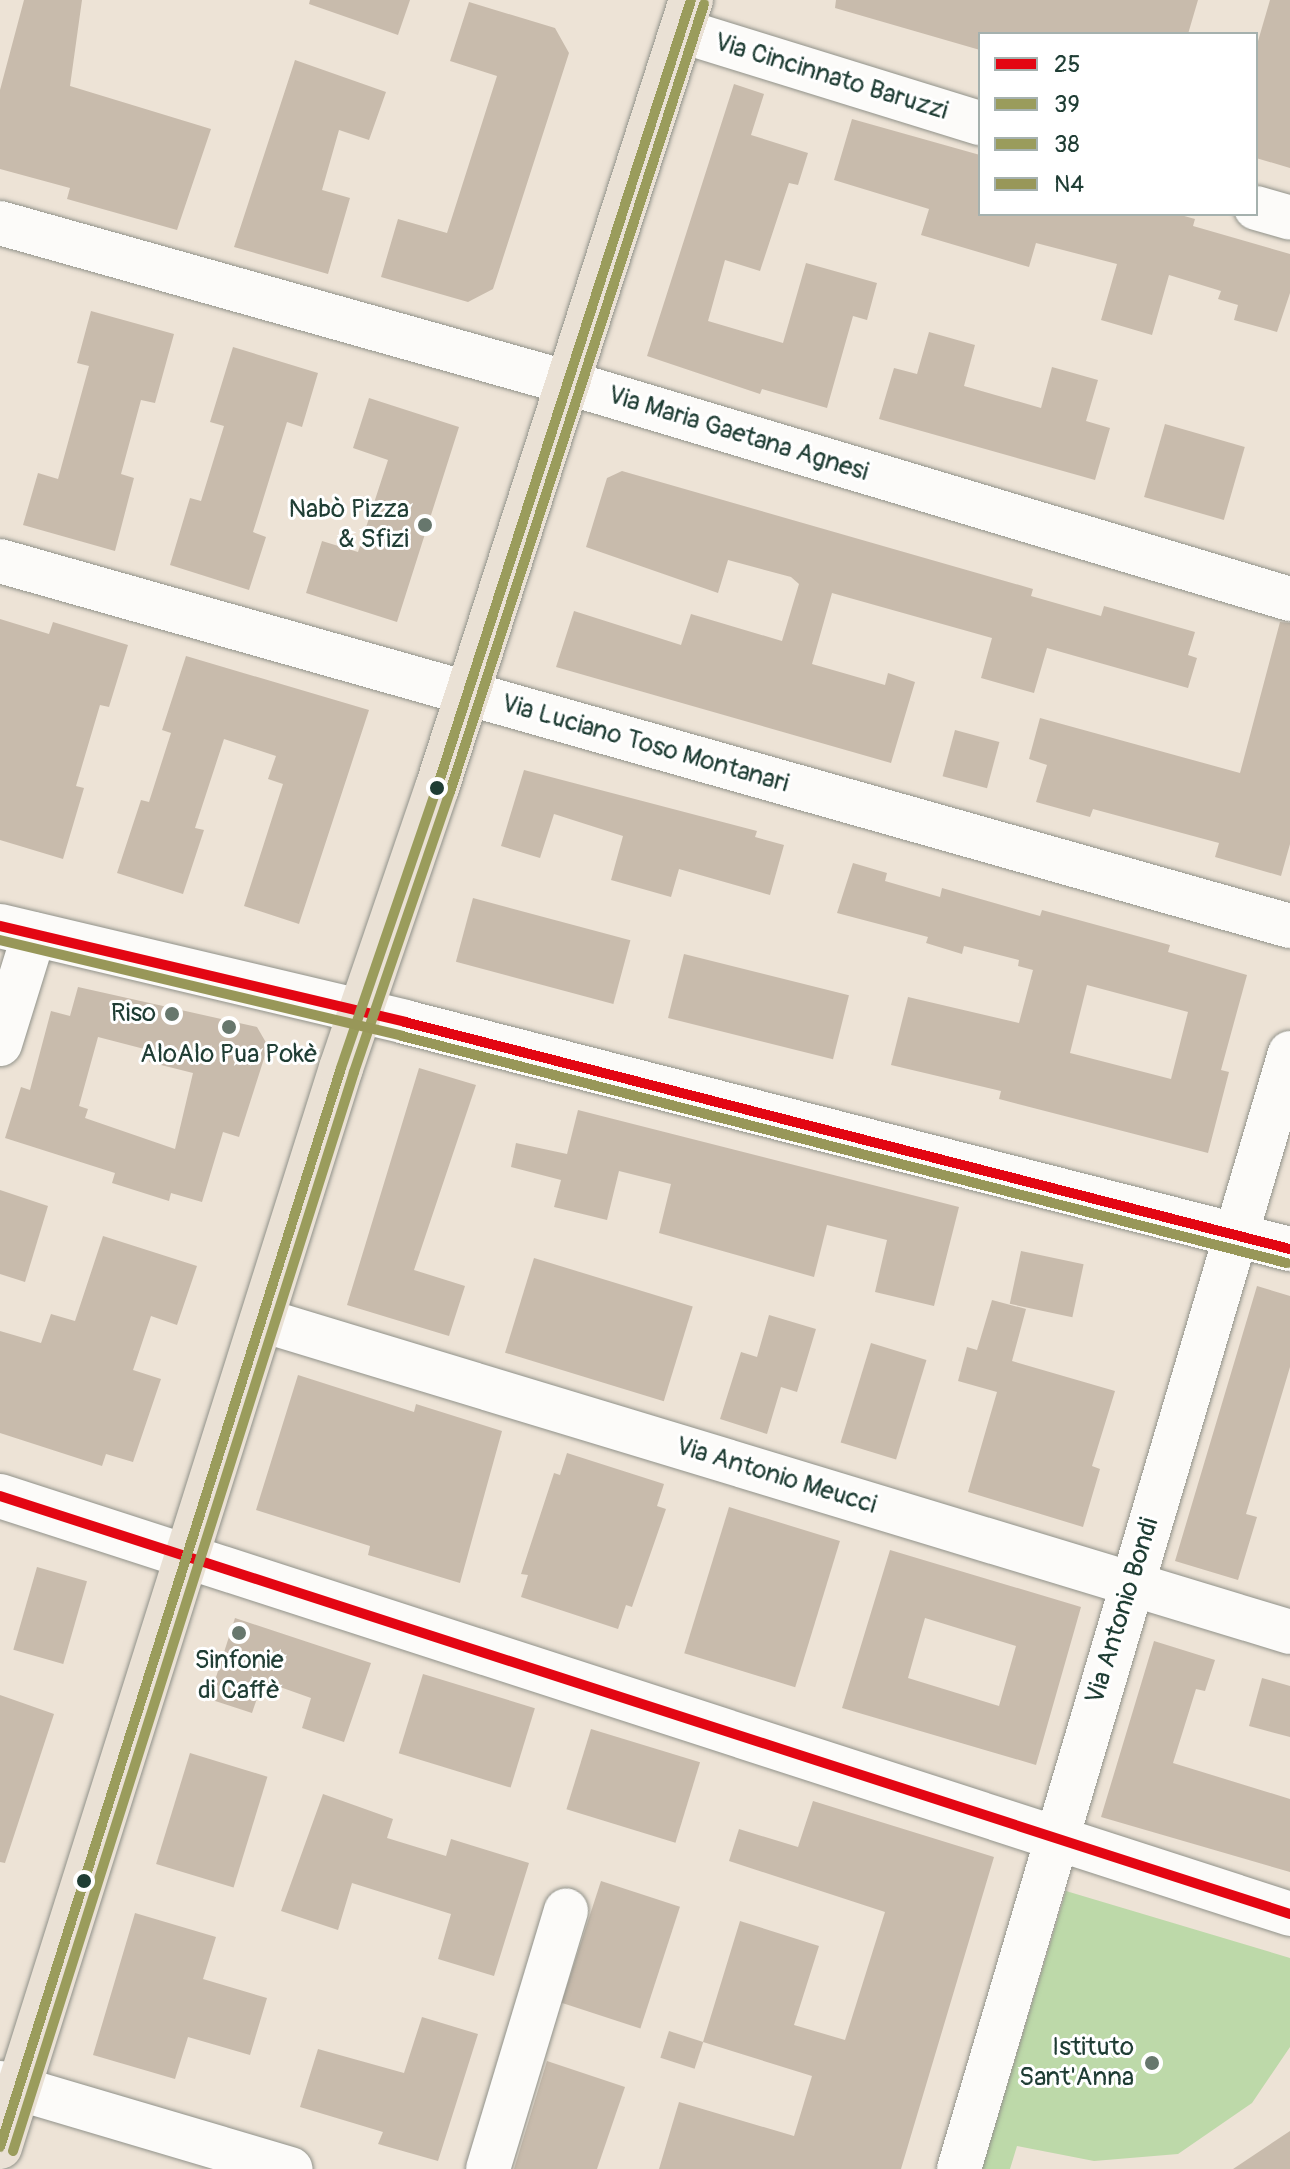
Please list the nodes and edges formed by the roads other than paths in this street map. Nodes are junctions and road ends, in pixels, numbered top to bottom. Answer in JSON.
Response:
{"nodes":[{"id":1,"x":687,"y":16,"type":"edge"},
{"id":2,"x":978,"y":122,"type":"edge"},
{"id":3,"x":1258,"y":209,"type":"edge"},
{"id":4,"x":1290,"y":218,"type":"edge"},
{"id":5,"x":0,"y":223,"type":"edge"},
{"id":6,"x":569,"y":383,"type":"junction"},
{"id":7,"x":0,"y":561,"type":"edge"},
{"id":8,"x":1290,"y":599,"type":"edge"},
{"id":9,"x":465,"y":693,"type":"junction"},
{"id":10,"x":1290,"y":926,"type":"edge"},
{"id":11,"x":17,"y":930,"type":"edge"},
{"id":12,"x":358,"y":1014,"type":"junction"},
{"id":13,"x":0,"y":1044,"type":"edge"},
{"id":14,"x":1290,"y":1053,"type":"edge"},
{"id":15,"x":1237,"y":1236,"type":"junction"},
{"id":16,"x":1290,"y":1249,"type":"edge"},
{"id":17,"x":262,"y":1320,"type":"junction"},
{"id":18,"x":0,"y":1496,"type":"edge"},
{"id":19,"x":188,"y":1556,"type":"junction"},
{"id":20,"x":1132,"y":1583,"type":"junction"},
{"id":21,"x":1290,"y":1632,"type":"edge"},
{"id":22,"x":1054,"y":1839,"type":"junction"},
{"id":23,"x":566,"y":1910,"type":"dead end"},
{"id":24,"x":1290,"y":1914,"type":"edge"},
{"id":25,"x":9,"y":2085,"type":"edge"},
{"id":26,"x":0,"y":2147,"type":"edge"},
{"id":27,"x":291,"y":2169,"type":"edge"},
{"id":28,"x":488,"y":2169,"type":"edge"},
{"id":29,"x":959,"y":2169,"type":"edge"}],
"edges":[{"from":1,"to":2,"type":"street","name":"Via Cincinnato Baruzzi"},
{"from":1,"to":6,"type":"main road"},
{"from":3,"to":4,"type":"street"},
{"from":5,"to":6,"type":"street","name":"Via Maria Gaetana Agnesi"},
{"from":6,"to":8,"type":"street","name":"Via Maria Gaetana Agnesi"},
{"from":6,"to":9,"type":"main road"},
{"from":7,"to":9,"type":"street","name":"Via Luciano Toso Montanari"},
{"from":9,"to":10,"type":"street","name":"Via Luciano Toso Montanari"},
{"from":9,"to":12,"type":"main road"},
{"from":11,"to":12,"type":"street"},
{"from":11,"to":13,"type":"street"},
{"from":12,"to":15,"type":"street"},
{"from":12,"to":17,"type":"main road"},
{"from":14,"to":15,"type":"street","name":"Via Antonio Bondi"},
{"from":15,"to":16,"type":"street"},
{"from":15,"to":20,"type":"street","name":"Via Antonio Bondi"},
{"from":17,"to":19,"type":"main road"},
{"from":17,"to":20,"type":"street","name":"Via Antonio Meucci"},
{"from":18,"to":19,"type":"street"},
{"from":19,"to":22,"type":"street"},
{"from":19,"to":25,"type":"main road"},
{"from":20,"to":21,"type":"street","name":"Via Antonio Meucci"},
{"from":20,"to":22,"type":"street","name":"Via Antonio Bondi"},
{"from":22,"to":24,"type":"street"},
{"from":22,"to":29,"type":"street","name":"Via Antonio Bondi"},
{"from":23,"to":28,"type":"street"},
{"from":25,"to":26,"type":"main road"},
{"from":25,"to":27,"type":"street"}]}
